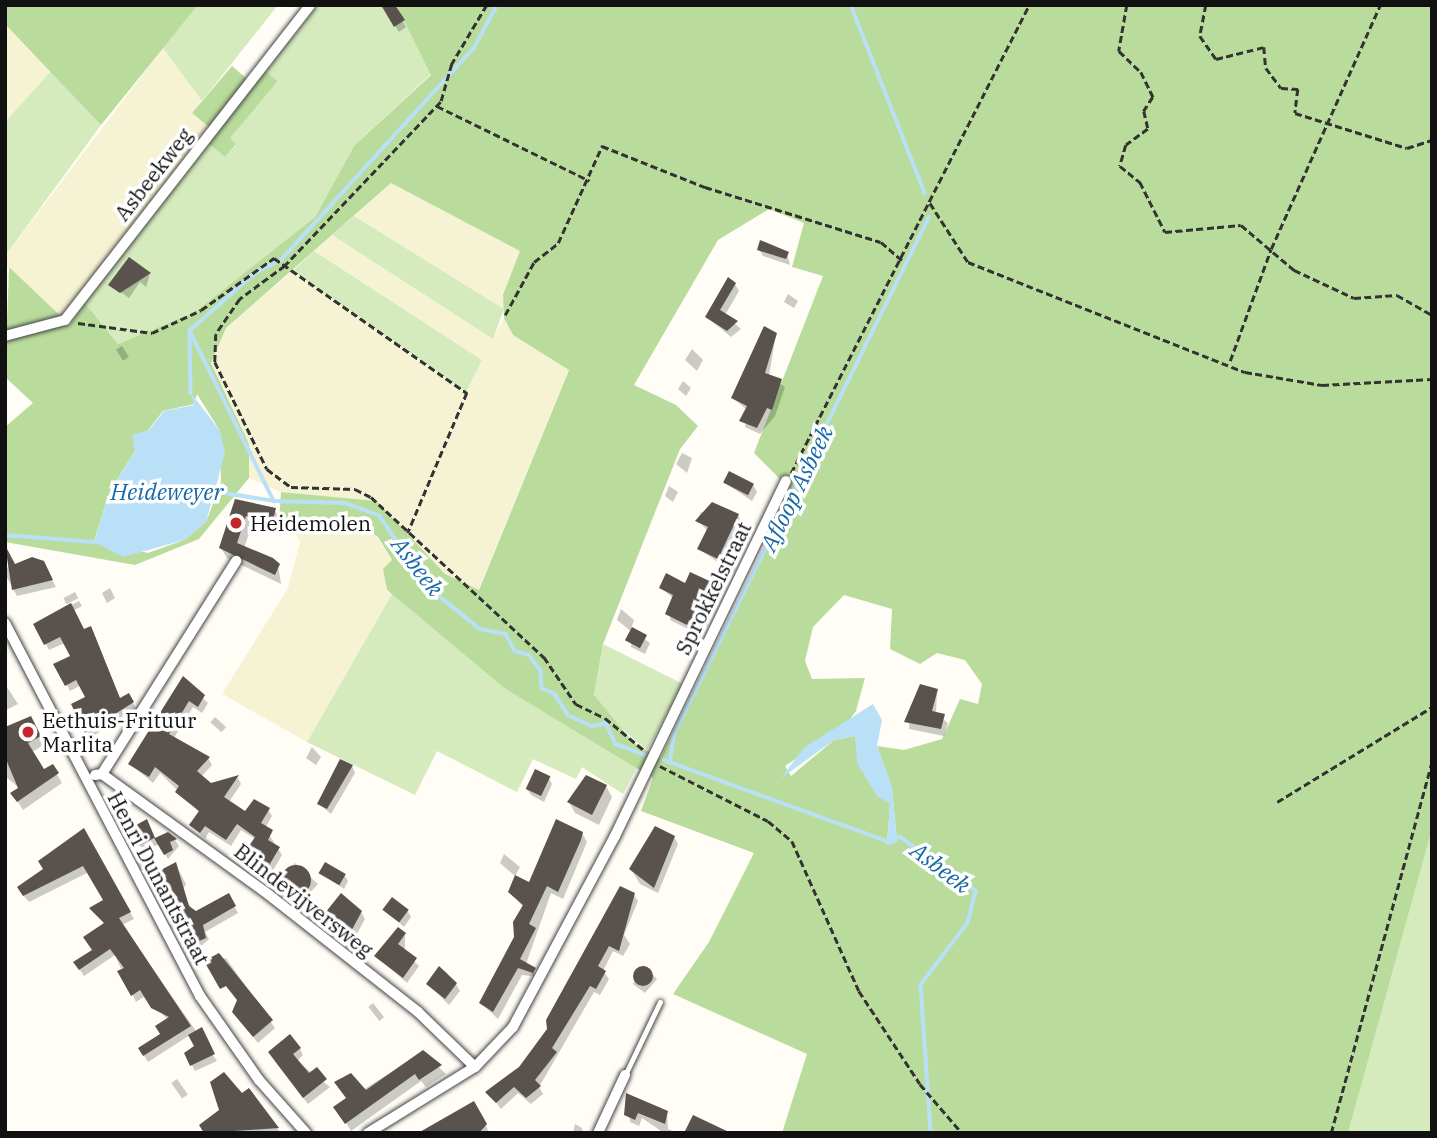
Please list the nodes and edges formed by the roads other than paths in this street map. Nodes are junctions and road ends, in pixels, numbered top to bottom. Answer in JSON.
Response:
{"nodes":[{"id":1,"x":310,"y":5,"type":"edge"},
{"id":2,"x":5,"y":336,"type":"edge"},
{"id":3,"x":786,"y":481,"type":"road end"},
{"id":4,"x":236,"y":561,"type":"dead end"},
{"id":5,"x":5,"y":623,"type":"edge"},
{"id":6,"x":10,"y":644,"type":"edge"},
{"id":7,"x":102,"y":774,"type":"junction"},
{"id":8,"x":85,"y":777,"type":"junction"},
{"id":9,"x":660,"y":1002,"type":"dead end"},
{"id":10,"x":475,"y":1068,"type":"junction"},
{"id":11,"x":625,"y":1075,"type":"joint"},
{"id":12,"x":306,"y":1133,"type":"edge"},
{"id":13,"x":368,"y":1133,"type":"edge"},
{"id":14,"x":598,"y":1133,"type":"edge"}],
"edges":[{"from":1,"to":2,"type":"street","name":"Asbeekweg"},
{"from":3,"to":10,"type":"street","name":"Sprokkelstraat"},
{"from":4,"to":7,"type":"street"},
{"from":5,"to":6,"type":"street","name":"Henri Dunantstraat"},
{"from":6,"to":8,"type":"street","name":"Henri Dunantstraat"},
{"from":7,"to":8,"type":"street"},
{"from":7,"to":10,"type":"street","name":"Blindevijversweg"},
{"from":8,"to":12,"type":"street","name":"Henri Dunantstraat"},
{"from":9,"to":11,"type":"lane"},
{"from":10,"to":13,"type":"street","name":"Sprokkelstraat"},
{"from":11,"to":14,"type":"street"}]}
